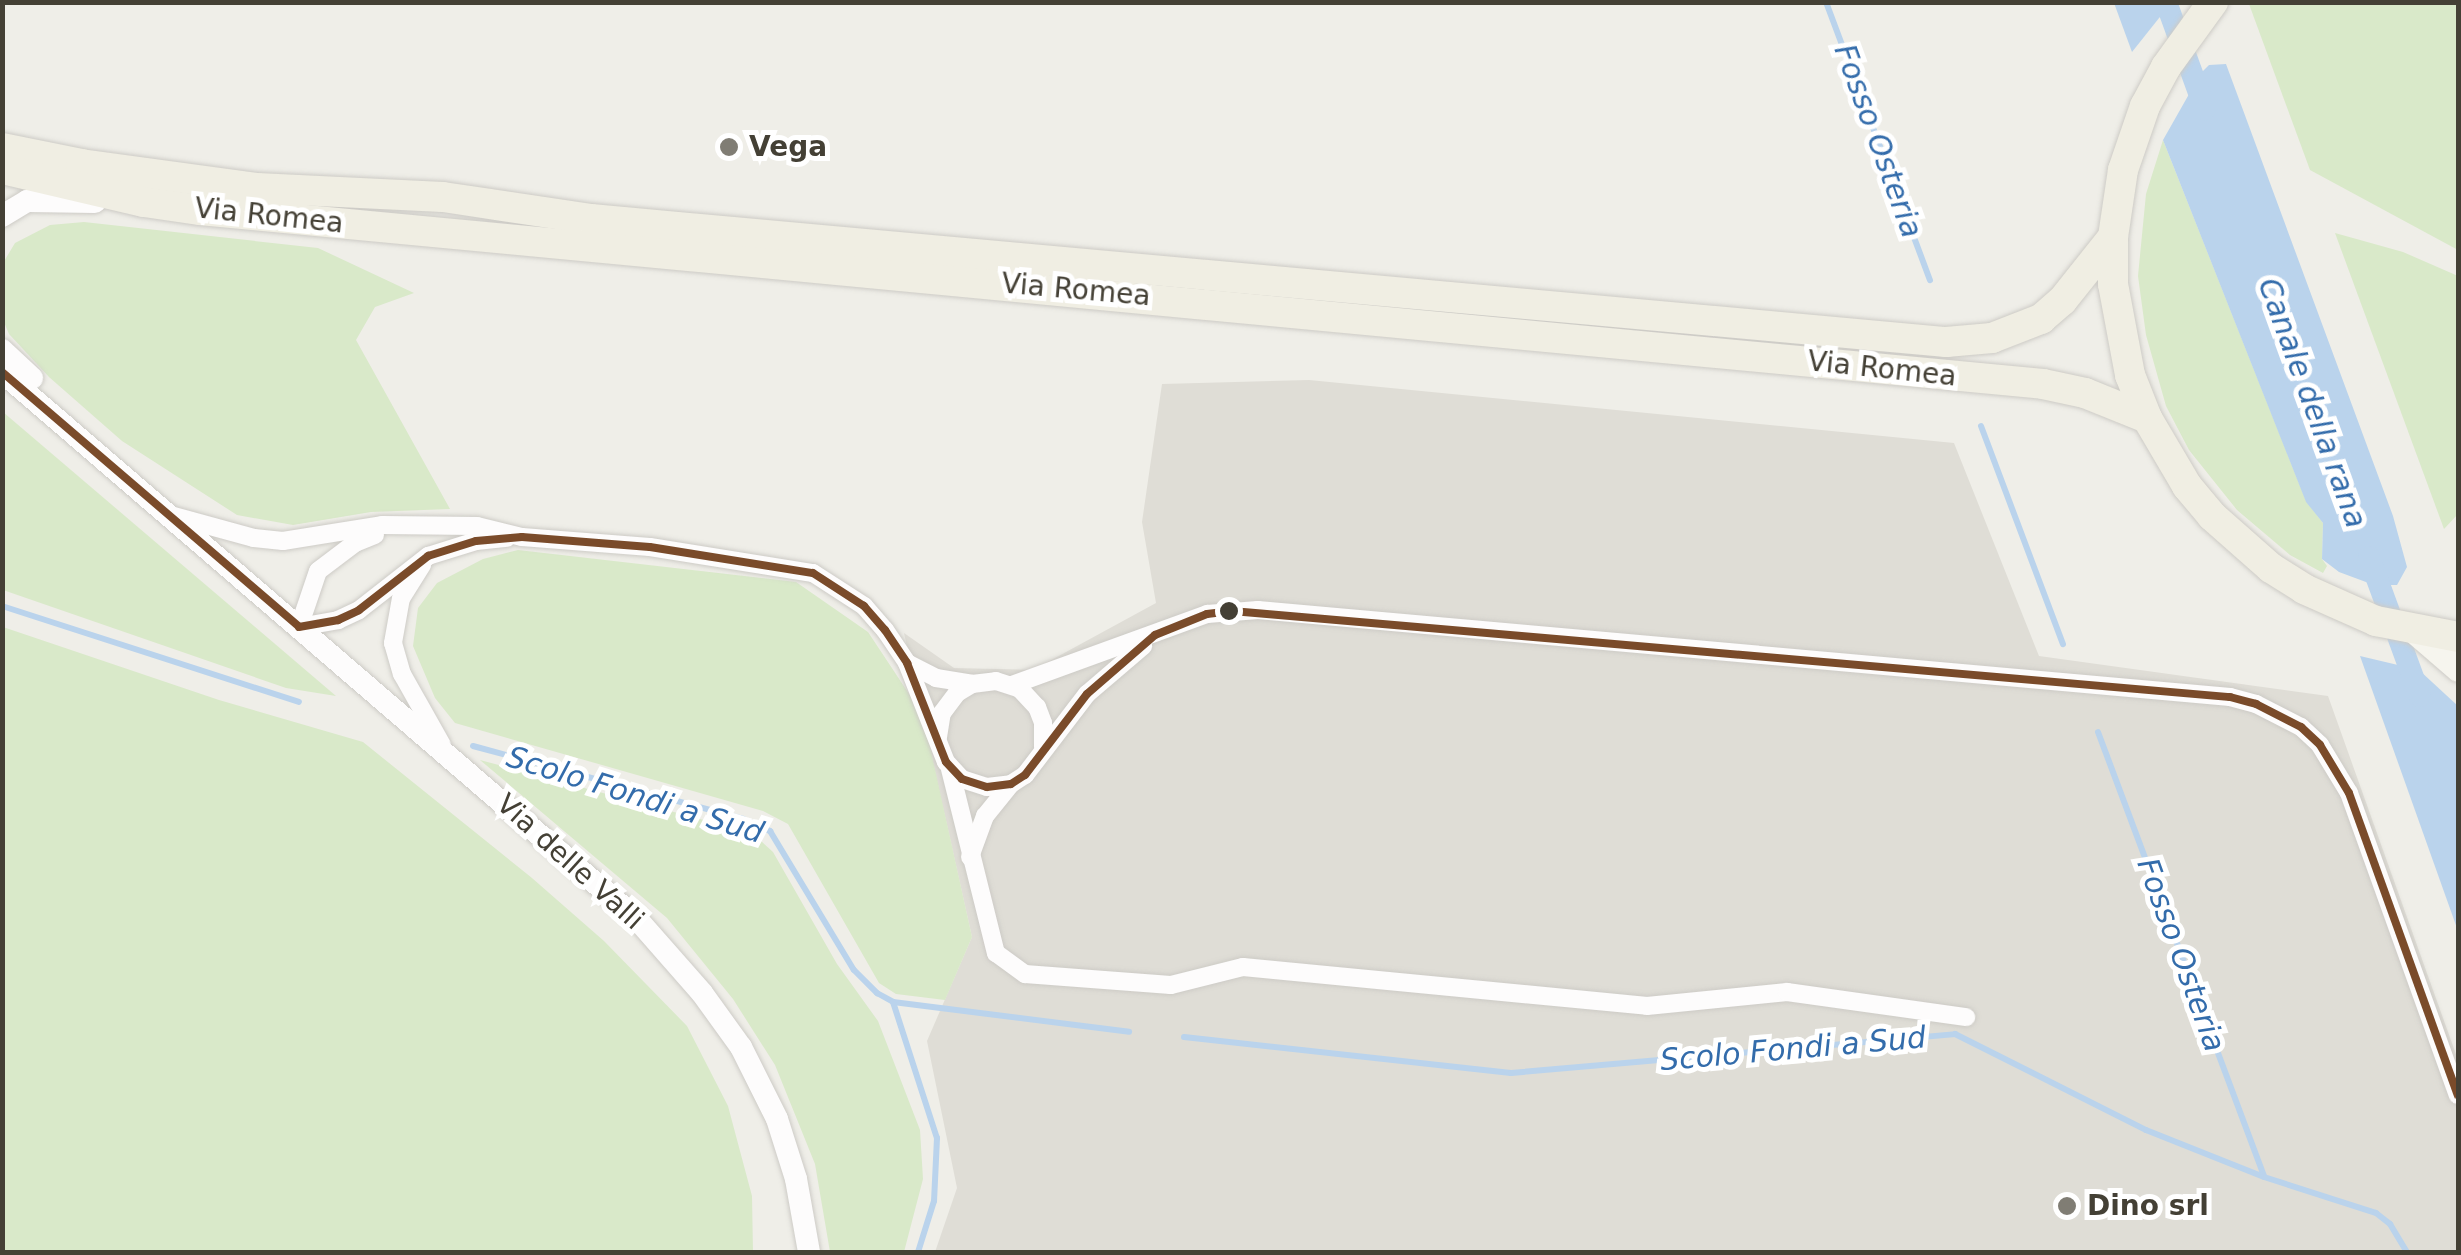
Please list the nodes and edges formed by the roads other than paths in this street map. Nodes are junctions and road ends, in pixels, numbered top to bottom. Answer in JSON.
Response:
{"nodes":[{"id":1,"x":2214,"y":2,"type":"edge"},
{"id":2,"x":2194,"y":16,"type":"edge"},
{"id":3,"x":2,"y":148,"type":"edge"},
{"id":4,"x":2,"y":169,"type":"edge"},
{"id":5,"x":144,"y":202,"type":"junction"},
{"id":6,"x":2,"y":216,"type":"edge"},
{"id":7,"x":2114,"y":238,"type":"junction"},
{"id":8,"x":2,"y":350,"type":"edge"},
{"id":9,"x":2,"y":372,"type":"edge"},
{"id":10,"x":2147,"y":418,"type":"junction"},
{"id":11,"x":77,"y":436,"type":"junction"},
{"id":12,"x":169,"y":514,"type":"junction"},
{"id":13,"x":418,"y":524,"type":"junction"},
{"id":14,"x":522,"y":536,"type":"junction"},
{"id":15,"x":428,"y":556,"type":"junction"},
{"id":16,"x":299,"y":627,"type":"junction"},
{"id":17,"x":2414,"y":631,"type":"junction"},
{"id":18,"x":1154,"y":635,"type":"junction"},
{"id":19,"x":2458,"y":637,"type":"edge"},
{"id":20,"x":908,"y":662,"type":"junction"},
{"id":21,"x":2458,"y":669,"type":"edge"},
{"id":22,"x":972,"y":684,"type":"junction"},
{"id":23,"x":1012,"y":686,"type":"junction"},
{"id":24,"x":938,"y":738,"type":"junction"},
{"id":25,"x":1043,"y":747,"type":"junction"},
{"id":26,"x":446,"y":753,"type":"junction"},
{"id":27,"x":950,"y":768,"type":"junction"},
{"id":28,"x":1011,"y":784,"type":"junction"},
{"id":29,"x":970,"y":857,"type":"junction"},
{"id":30,"x":1966,"y":1017,"type":"dead end"},
{"id":31,"x":2458,"y":1096,"type":"edge"},
{"id":32,"x":809,"y":1252,"type":"edge"}],
"edges":[{"from":1,"to":2,"type":"main road"},
{"from":2,"to":7,"type":"main road"},
{"from":3,"to":7,"type":"main road","name":"Via Romea"},
{"from":4,"to":5,"type":"main road","name":"Via Romea"},
{"from":5,"to":6,"type":"street"},
{"from":5,"to":10,"type":"main road","name":"Via Romea"},
{"from":7,"to":10,"type":"main road"},
{"from":8,"to":11,"type":"street","name":"Via delle Valli"},
{"from":9,"to":11,"type":"street","name":"Via delle Valli"},
{"from":10,"to":17,"type":"main road"},
{"from":11,"to":12,"type":"street","name":"Via delle Valli"},
{"from":12,"to":13,"type":"street"},
{"from":12,"to":16,"type":"street","name":"Via delle Valli"},
{"from":13,"to":14,"type":"street"},
{"from":13,"to":16,"type":"street"},
{"from":14,"to":15,"type":"street"},
{"from":14,"to":20,"type":"street"},
{"from":15,"to":16,"type":"street"},
{"from":15,"to":26,"type":"street"},
{"from":16,"to":26,"type":"street","name":"Via delle Valli"},
{"from":17,"to":19,"type":"main road"},
{"from":17,"to":21,"type":"main road"},
{"from":18,"to":23,"type":"street"},
{"from":18,"to":25,"type":"street"},
{"from":18,"to":31,"type":"street"},
{"from":20,"to":22,"type":"street"},
{"from":20,"to":24,"type":"street"},
{"from":22,"to":23,"type":"street"},
{"from":22,"to":24,"type":"street"},
{"from":23,"to":25,"type":"street"},
{"from":24,"to":27,"type":"street"},
{"from":25,"to":28,"type":"street"},
{"from":26,"to":32,"type":"street","name":"Via delle Valli"},
{"from":27,"to":28,"type":"street"},
{"from":27,"to":29,"type":"street"},
{"from":28,"to":29,"type":"street"},
{"from":29,"to":30,"type":"street"}]}
